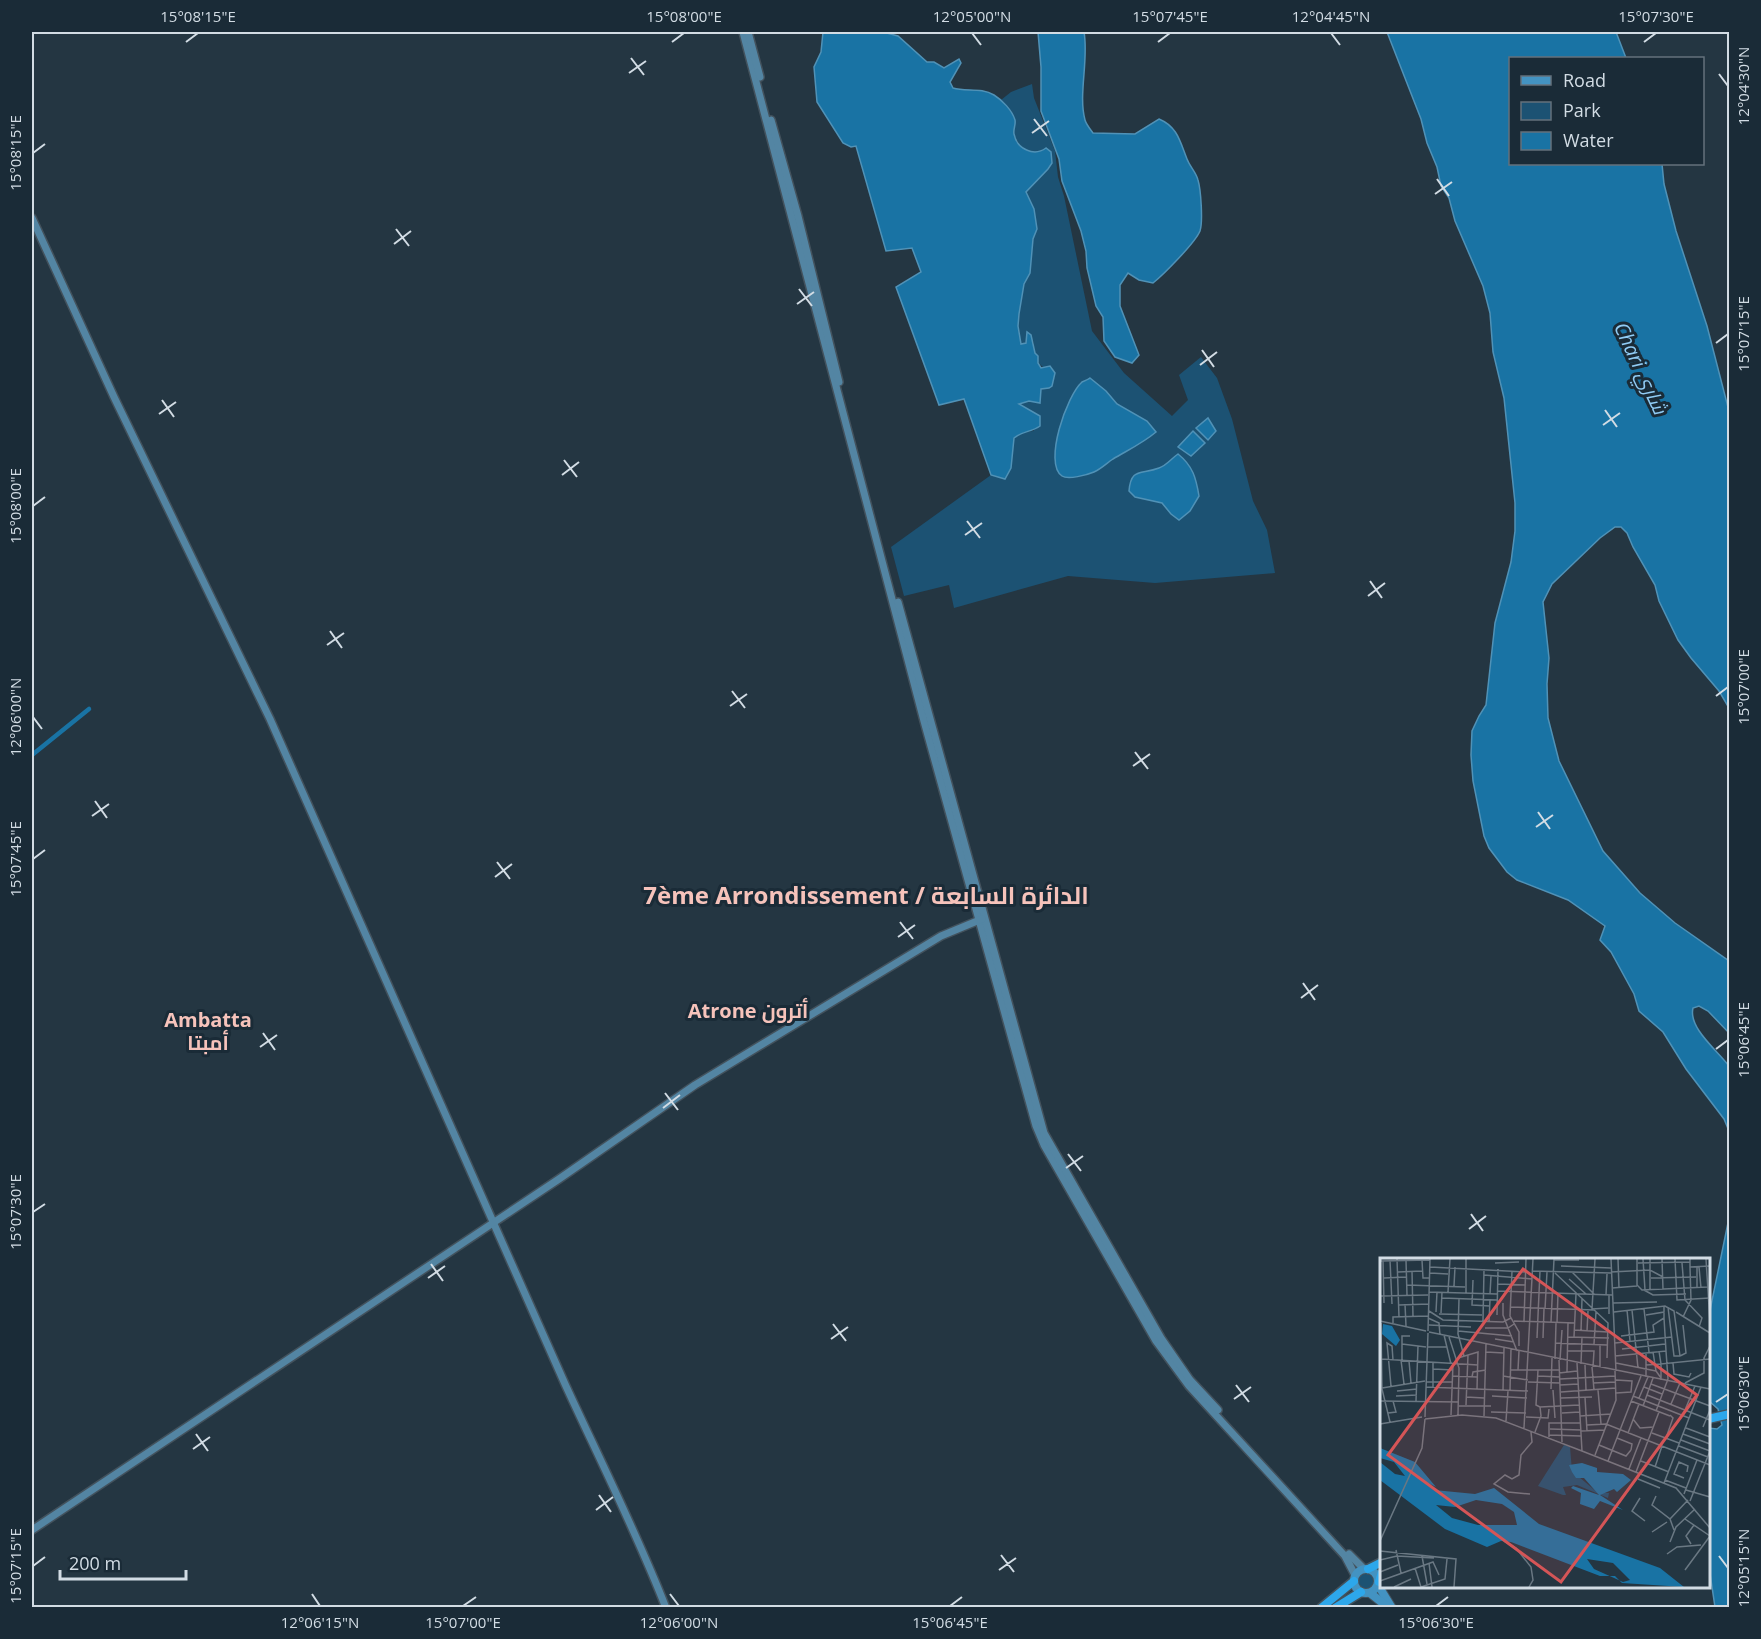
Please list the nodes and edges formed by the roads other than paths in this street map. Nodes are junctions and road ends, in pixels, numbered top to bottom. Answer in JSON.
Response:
{"nodes":[{"id":1,"x":743,"y":32,"type":"edge"},
{"id":2,"x":748,"y":32,"type":"edge"},
{"id":3,"x":32,"y":218,"type":"edge"},
{"id":4,"x":982,"y":919,"type":"junction"},
{"id":5,"x":493,"y":1222,"type":"junction"},
{"id":6,"x":1105,"y":1246,"type":"junction"},
{"id":7,"x":1730,"y":1414,"type":"edge"},
{"id":8,"x":1710,"y":1419,"type":"edge"},
{"id":9,"x":32,"y":1530,"type":"edge"},
{"id":10,"x":1380,"y":1563,"type":"edge"},
{"id":11,"x":1366,"y":1569,"type":"junction"},
{"id":12,"x":1355,"y":1578,"type":"junction"},
{"id":13,"x":1380,"y":1578,"type":"edge"},
{"id":14,"x":1378,"y":1583,"type":"junction"},
{"id":15,"x":1380,"y":1587,"type":"edge"},
{"id":16,"x":1381,"y":1588,"type":"edge"},
{"id":17,"x":1365,"y":1593,"type":"junction"},
{"id":18,"x":666,"y":1608,"type":"edge"},
{"id":19,"x":1321,"y":1608,"type":"edge"},
{"id":20,"x":1335,"y":1608,"type":"edge"},
{"id":21,"x":1391,"y":1608,"type":"edge"}],
"edges":[{"from":1,"to":4,"type":"main road"},
{"from":2,"to":4,"type":"main road"},
{"from":3,"to":5,"type":"main road"},
{"from":4,"to":5,"type":"main road"},
{"from":4,"to":6,"type":"main road"},
{"from":5,"to":9,"type":"main road"},
{"from":5,"to":18,"type":"main road"},
{"from":6,"to":11,"type":"main road"},
{"from":6,"to":12,"type":"main road"},
{"from":7,"to":8,"type":"highway"},
{"from":10,"to":11,"type":"highway"},
{"from":11,"to":12,"type":"main road"},
{"from":11,"to":14,"type":"main road"},
{"from":12,"to":17,"type":"main road"},
{"from":12,"to":19,"type":"highway"},
{"from":13,"to":14,"type":"highway"},
{"from":14,"to":15,"type":"main road"},
{"from":14,"to":17,"type":"main road"},
{"from":16,"to":21,"type":"main road"},
{"from":17,"to":20,"type":"highway"},
{"from":17,"to":21,"type":"main road"}]}
